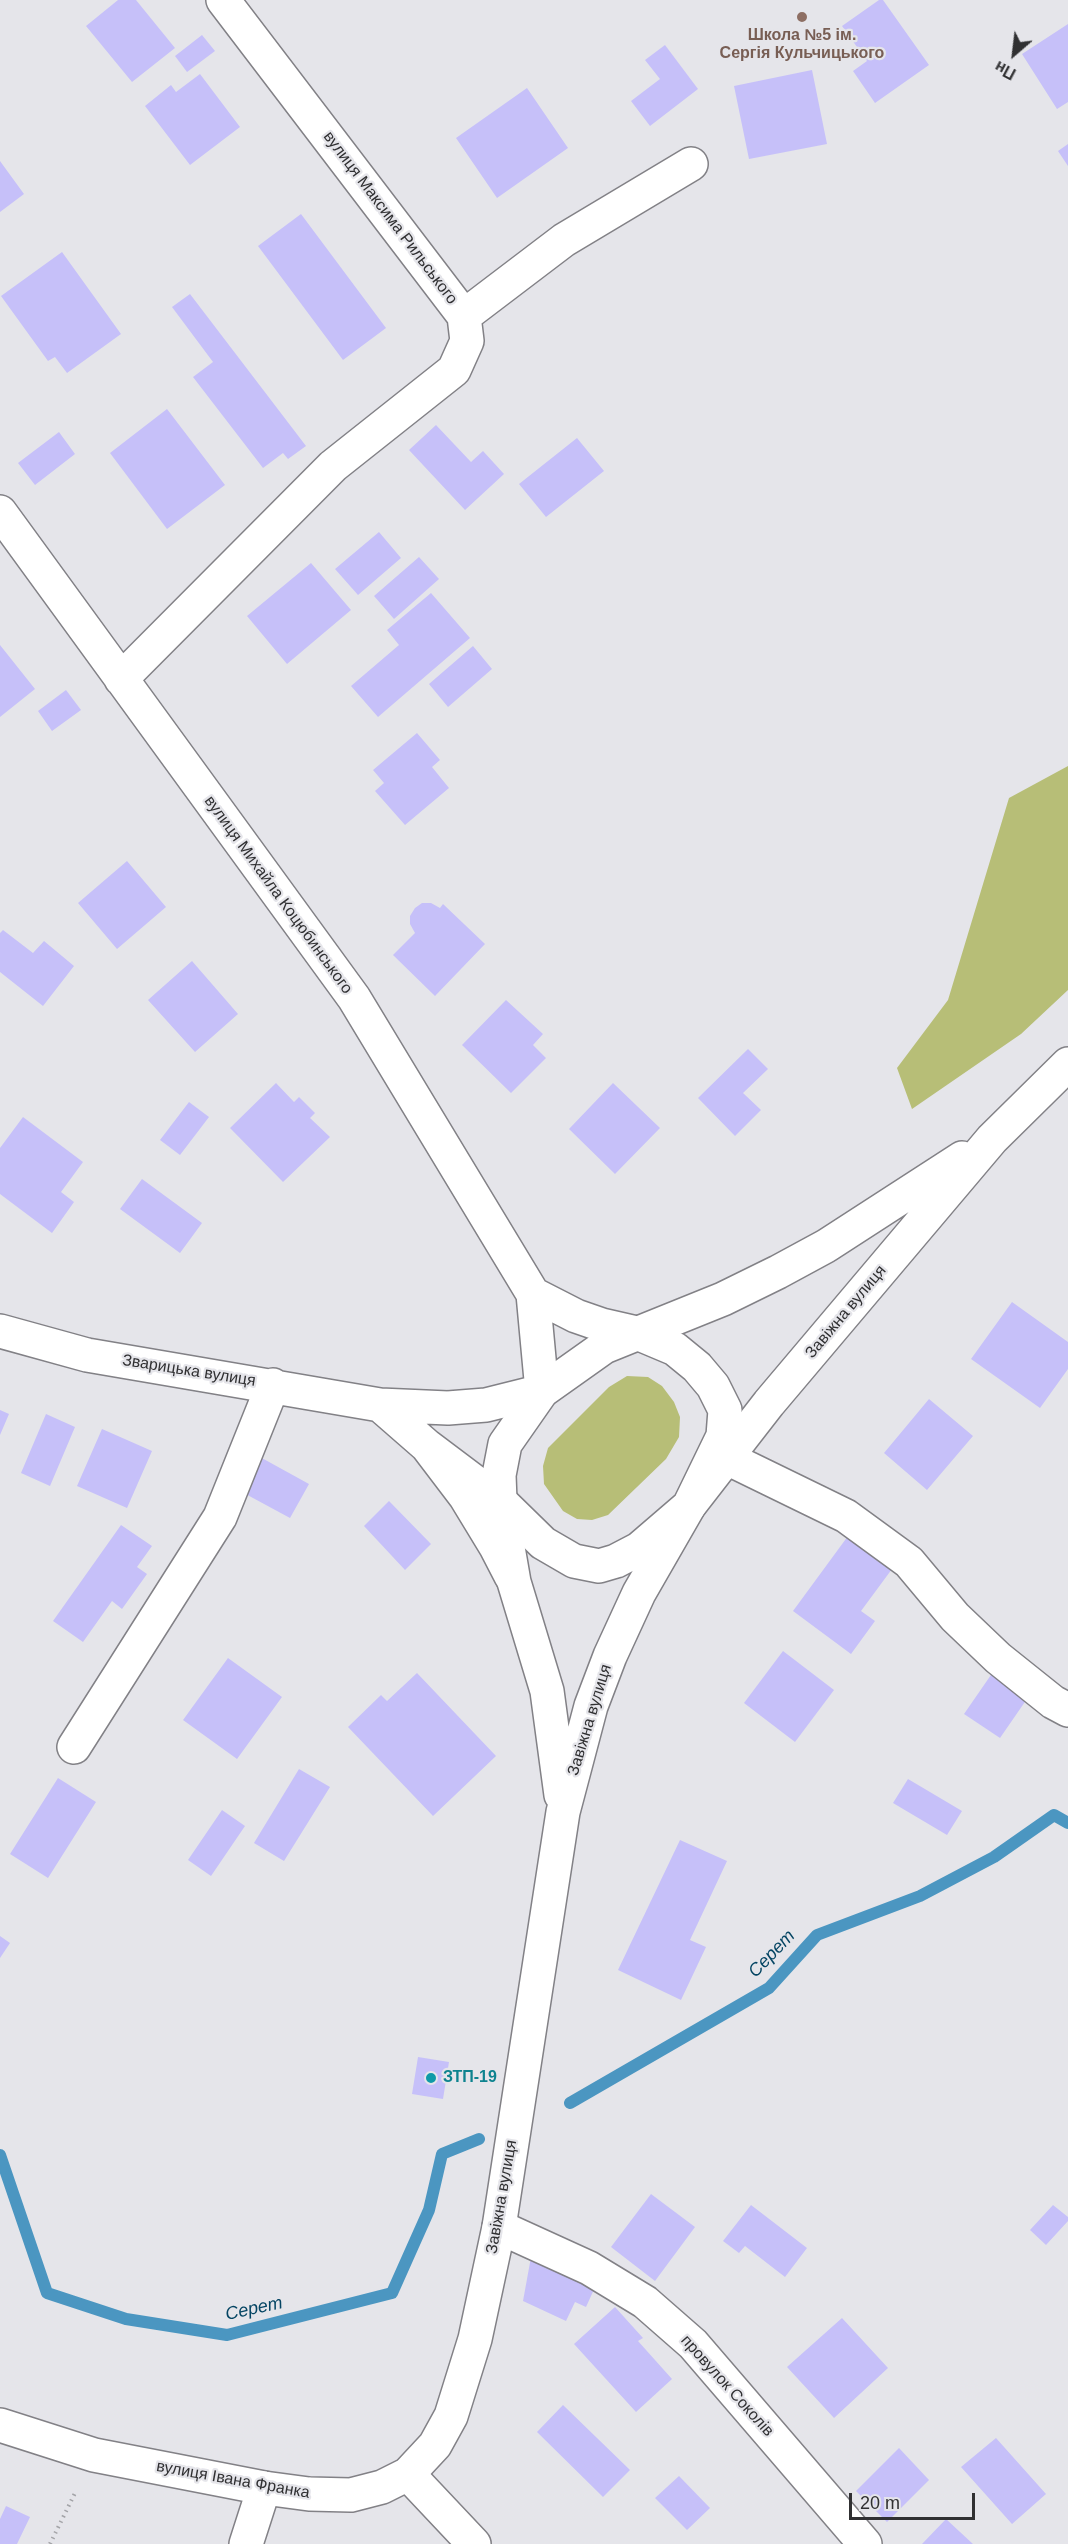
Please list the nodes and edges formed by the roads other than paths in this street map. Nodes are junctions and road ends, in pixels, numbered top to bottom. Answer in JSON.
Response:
{"nodes":[{"id":1,"x":223,"y":0,"type":"edge"},
{"id":2,"x":691,"y":164,"type":"dead end"},
{"id":3,"x":464,"y":316,"type":"junction"},
{"id":4,"x":0,"y":512,"type":"edge"},
{"id":5,"x":121,"y":679,"type":"junction"},
{"id":6,"x":1068,"y":1064,"type":"edge"},
{"id":7,"x":992,"y":1138,"type":"junction"},
{"id":8,"x":532,"y":1294,"type":"junction"},
{"id":9,"x":0,"y":1331,"type":"edge"},
{"id":10,"x":637,"y":1333,"type":"junction"},
{"id":11,"x":273,"y":1385,"type":"junction"},
{"id":12,"x":542,"y":1391,"type":"junction"},
{"id":13,"x":380,"y":1405,"type":"junction"},
{"id":14,"x":427,"y":1446,"type":"junction"},
{"id":15,"x":727,"y":1458,"type":"junction"},
{"id":16,"x":500,"y":1501,"type":"junction"},
{"id":17,"x":689,"y":1506,"type":"junction"},
{"id":18,"x":514,"y":1582,"type":"junction"},
{"id":19,"x":1068,"y":1710,"type":"edge"},
{"id":20,"x":74,"y":1747,"type":"dead end"},
{"id":21,"x":563,"y":1812,"type":"junction"},
{"id":22,"x":498,"y":2227,"type":"junction"},
{"id":23,"x":0,"y":2425,"type":"edge"},
{"id":24,"x":408,"y":2474,"type":"junction"},
{"id":25,"x":264,"y":2488,"type":"junction"},
{"id":26,"x":246,"y":2544,"type":"edge"},
{"id":27,"x":474,"y":2544,"type":"edge"},
{"id":28,"x":865,"y":2544,"type":"edge"}],
"edges":[{"from":1,"to":3,"type":"street","name":"вулиця Максима Рильського"},
{"from":2,"to":3,"type":"street"},
{"from":3,"to":5,"type":"street","name":"вулиця Максима Рильського"},
{"from":4,"to":5,"type":"street","name":"вулиця Михайла Коцюбинського"},
{"from":5,"to":8,"type":"street","name":"вулиця Михайла Коцюбинського"},
{"from":6,"to":7,"type":"street","name":"Завіжна вулиця"},
{"from":7,"to":10,"type":"street"},
{"from":7,"to":15,"type":"street","name":"Завіжна вулиця"},
{"from":8,"to":10,"type":"street"},
{"from":8,"to":12,"type":"street"},
{"from":9,"to":11,"type":"street","name":"Зварицька вулиця"},
{"from":10,"to":12,"type":"street"},
{"from":10,"to":17,"type":"street"},
{"from":11,"to":13,"type":"street","name":"Зварицька вулиця"},
{"from":11,"to":20,"type":"street"},
{"from":12,"to":13,"type":"street","name":"Зварицька вулиця"},
{"from":12,"to":16,"type":"street"},
{"from":13,"to":14,"type":"street"},
{"from":14,"to":16,"type":"street"},
{"from":14,"to":18,"type":"street"},
{"from":15,"to":17,"type":"street","name":"Завіжна вулиця"},
{"from":15,"to":19,"type":"street"},
{"from":16,"to":17,"type":"street"},
{"from":16,"to":18,"type":"street"},
{"from":17,"to":21,"type":"street","name":"Завіжна вулиця"},
{"from":18,"to":21,"type":"street"},
{"from":21,"to":22,"type":"street","name":"Завіжна вулиця"},
{"from":22,"to":24,"type":"street","name":"Завіжна вулиця"},
{"from":22,"to":28,"type":"street","name":"провулок Соколів"},
{"from":23,"to":25,"type":"street","name":"вулиця Івана Франка"},
{"from":24,"to":25,"type":"street","name":"вулиця Івана Франка"},
{"from":24,"to":27,"type":"street"},
{"from":25,"to":26,"type":"street"}]}
